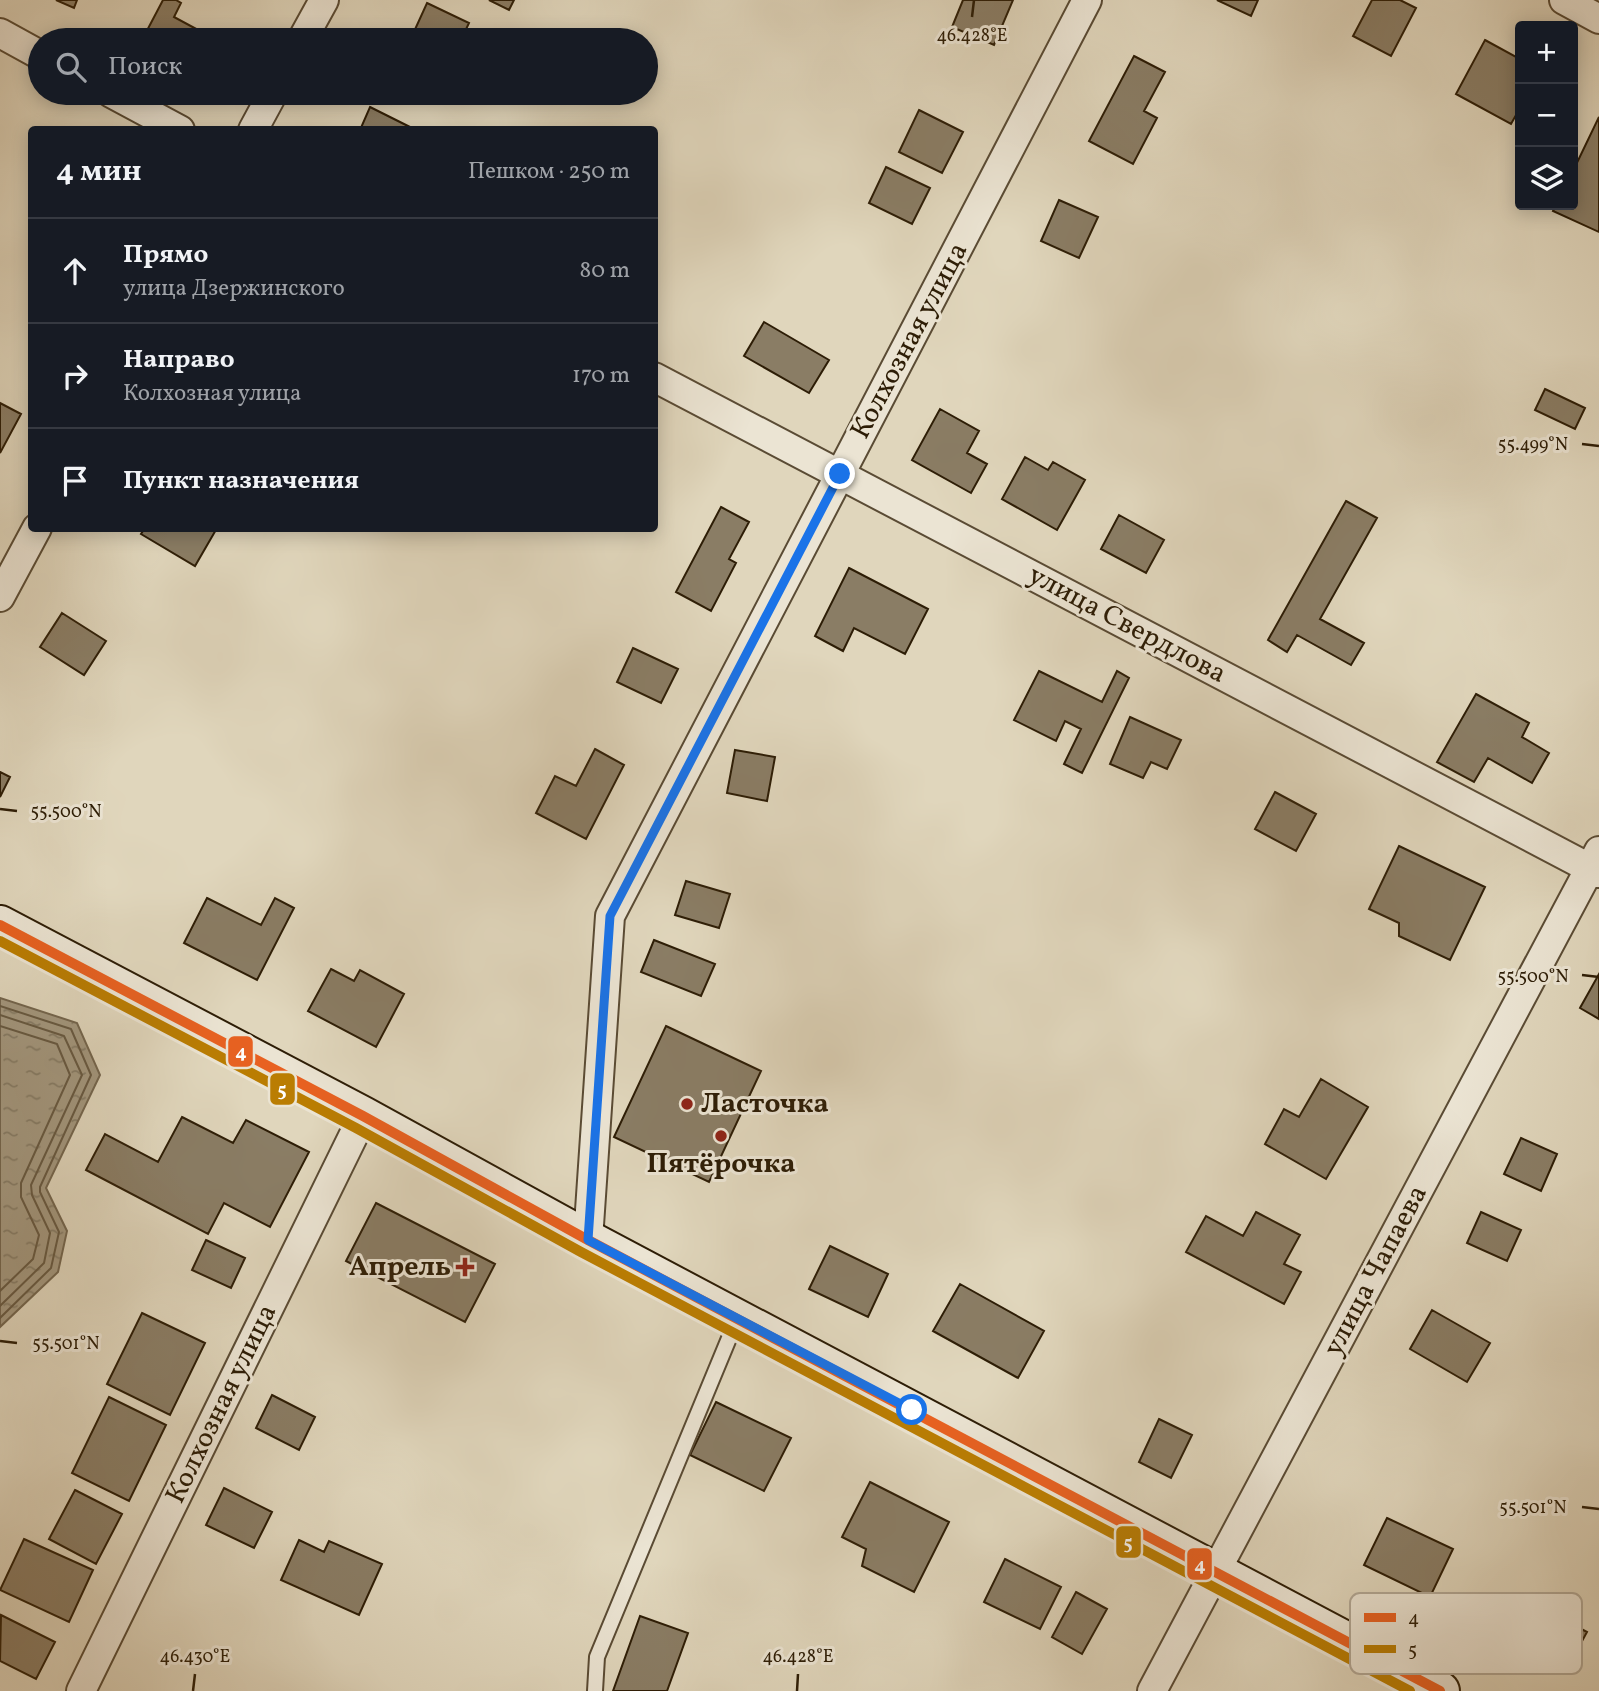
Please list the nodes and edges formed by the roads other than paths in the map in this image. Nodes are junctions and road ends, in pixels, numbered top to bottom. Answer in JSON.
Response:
{"nodes":[{"id":1,"x":324,"y":0,"type":"edge"},
{"id":2,"x":1087,"y":0,"type":"edge"},
{"id":3,"x":1564,"y":0,"type":"edge"},
{"id":4,"x":1599,"y":19,"type":"edge"},
{"id":5,"x":309,"y":28,"type":"edge"},
{"id":6,"x":0,"y":33,"type":"edge"},
{"id":7,"x":28,"y":48,"type":"edge"},
{"id":8,"x":133,"y":105,"type":"edge"},
{"id":9,"x":267,"y":105,"type":"edge"},
{"id":10,"x":173,"y":126,"type":"edge"},
{"id":11,"x":255,"y":126,"type":"edge"},
{"id":12,"x":658,"y":379,"type":"edge"},
{"id":13,"x":840,"y":474,"type":"junction"},
{"id":14,"x":35,"y":532,"type":"edge"},
{"id":15,"x":0,"y":597,"type":"edge"},
{"id":16,"x":1596,"y":864,"type":"edge"},
{"id":17,"x":0,"y":925,"type":"edge"},
{"id":18,"x":363,"y":1116,"type":"junction"},
{"id":19,"x":588,"y":1240,"type":"junction"},
{"id":20,"x":738,"y":1317,"type":"junction"},
{"id":21,"x":1216,"y":1572,"type":"junction"},
{"id":22,"x":1350,"y":1643,"type":"edge"},
{"id":23,"x":1408,"y":1674,"type":"edge"},
{"id":24,"x":81,"y":1691,"type":"edge"},
{"id":25,"x":595,"y":1691,"type":"edge"},
{"id":26,"x":1152,"y":1691,"type":"edge"},
{"id":27,"x":1440,"y":1691,"type":"edge"}],
"edges":[{"from":1,"to":5,"type":"street"},
{"from":2,"to":13,"type":"street","name":"Колхозная улица"},
{"from":3,"to":4,"type":"street"},
{"from":6,"to":7,"type":"street"},
{"from":8,"to":10,"type":"street"},
{"from":9,"to":11,"type":"street"},
{"from":12,"to":13,"type":"street","name":"улица Свердлова"},
{"from":13,"to":16,"type":"street","name":"улица Свердлова"},
{"from":13,"to":19,"type":"street","name":"Колхозная улица"},
{"from":14,"to":15,"type":"street"},
{"from":16,"to":21,"type":"street","name":"улица Чапаева"},
{"from":17,"to":18,"type":"street"},
{"from":18,"to":19,"type":"street"},
{"from":18,"to":24,"type":"street","name":"Колхозная улица"},
{"from":19,"to":20,"type":"street"},
{"from":20,"to":21,"type":"street"},
{"from":20,"to":25,"type":"lane"},
{"from":21,"to":22,"type":"street"},
{"from":21,"to":26,"type":"street","name":"улица Чапаева"},
{"from":23,"to":27,"type":"street"}]}
